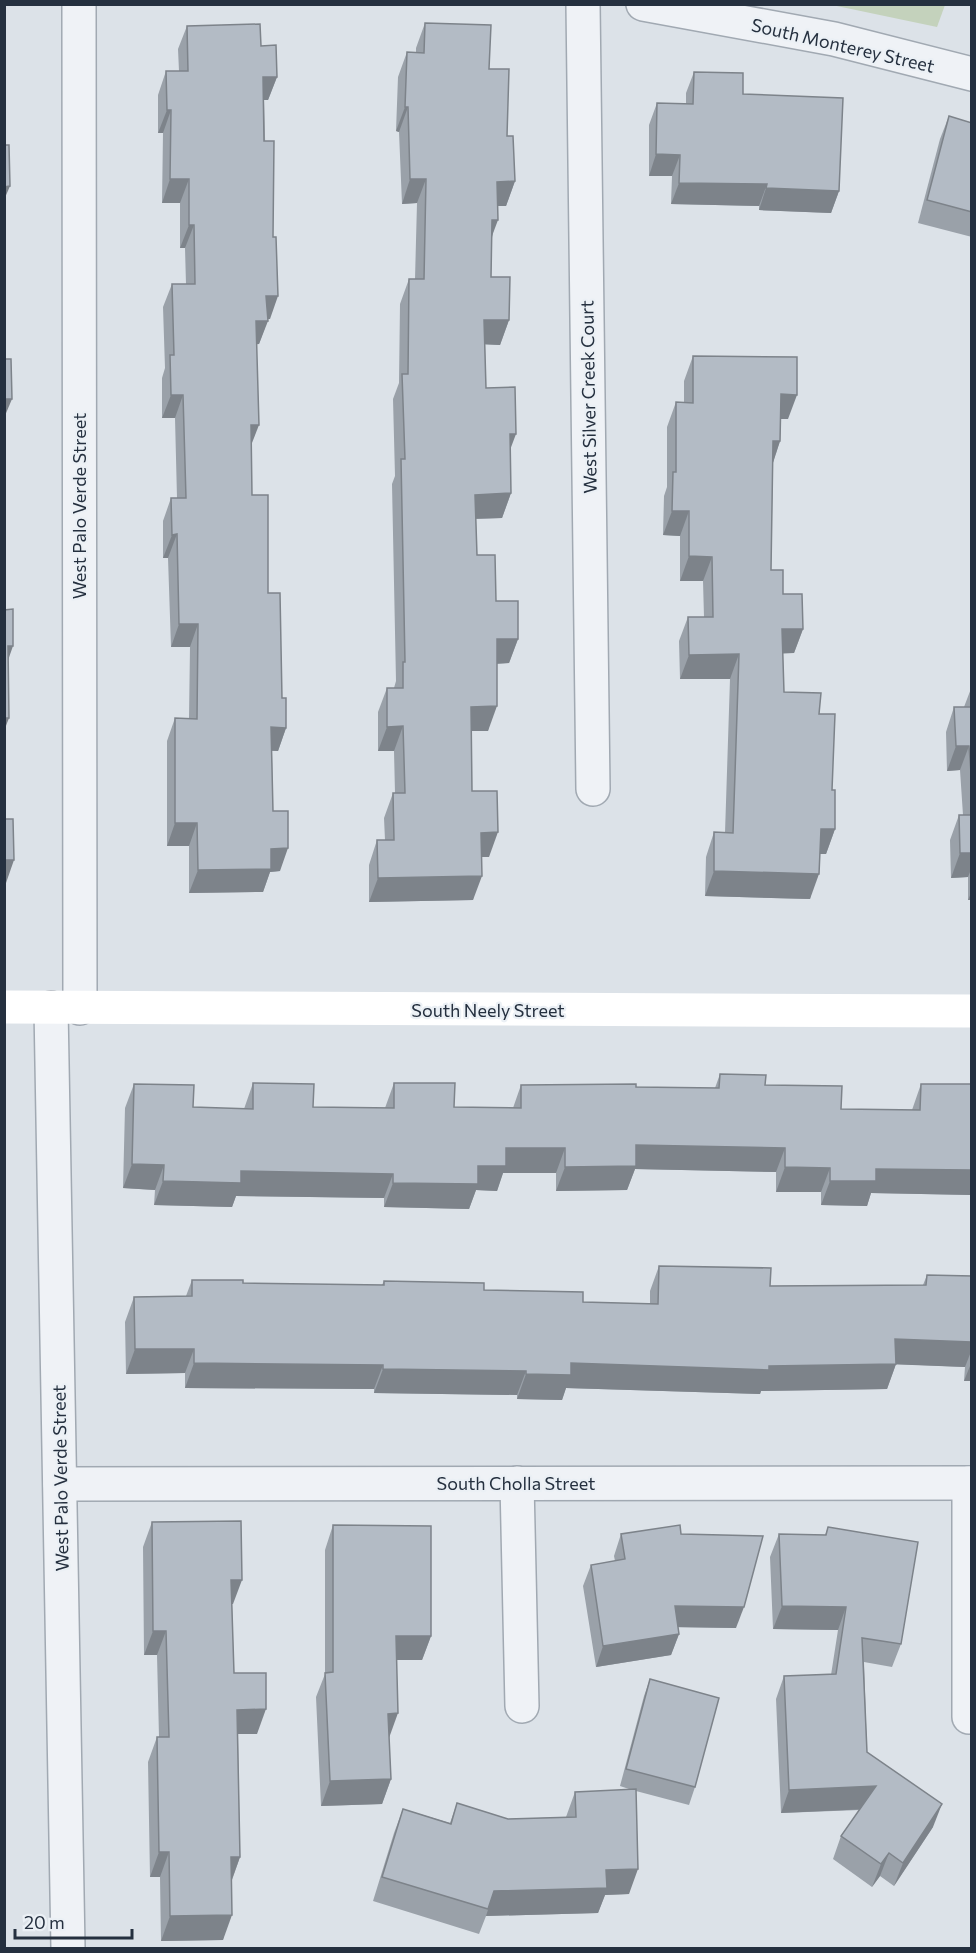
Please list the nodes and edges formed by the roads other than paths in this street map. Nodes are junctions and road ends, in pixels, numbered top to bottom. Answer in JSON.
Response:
{"nodes":[{"id":1,"x":79,"y":4,"type":"edge"},
{"id":2,"x":583,"y":4,"type":"edge"},
{"id":3,"x":643,"y":4,"type":"edge"},
{"id":4,"x":972,"y":74,"type":"edge"},
{"id":5,"x":593,"y":789,"type":"dead end"},
{"id":6,"x":4,"y":1007,"type":"edge"},
{"id":7,"x":65,"y":1008,"type":"junction"},
{"id":8,"x":972,"y":1011,"type":"edge"},
{"id":9,"x":517,"y":1483,"type":"junction"},
{"id":10,"x":970,"y":1483,"type":"edge"},
{"id":11,"x":60,"y":1484,"type":"junction"},
{"id":12,"x":522,"y":1706,"type":"dead end"},
{"id":13,"x":969,"y":1717,"type":"dead end"},
{"id":14,"x":68,"y":1948,"type":"edge"}],
"edges":[{"from":1,"to":7,"type":"street","name":"West Palo Verde Street"},
{"from":2,"to":5,"type":"street","name":"West Silver Creek Court"},
{"from":3,"to":4,"type":"street","name":"South Monterey Street"},
{"from":6,"to":7,"type":"street","name":"South Neely Street"},
{"from":7,"to":8,"type":"street","name":"South Neely Street"},
{"from":7,"to":11,"type":"street","name":"West Palo Verde Street"},
{"from":9,"to":10,"type":"street","name":"South Cholla Street"},
{"from":9,"to":11,"type":"street","name":"South Cholla Street"},
{"from":9,"to":12,"type":"street"},
{"from":10,"to":13,"type":"street"},
{"from":11,"to":14,"type":"street","name":"West Palo Verde Street"}]}
